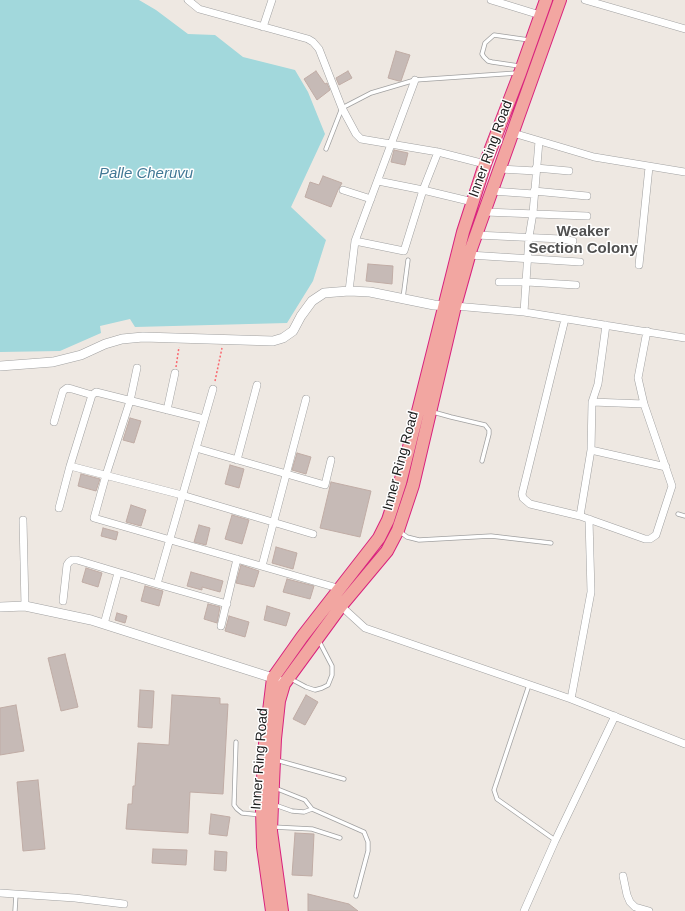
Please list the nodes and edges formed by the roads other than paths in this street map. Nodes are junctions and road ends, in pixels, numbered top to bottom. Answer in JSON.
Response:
{"nodes":[{"id":1,"x":188,"y":0,"type":"edge"},
{"id":2,"x":272,"y":0,"type":"edge"},
{"id":3,"x":491,"y":0,"type":"edge"},
{"id":4,"x":546,"y":0,"type":"edge"},
{"id":5,"x":560,"y":0,"type":"edge"},
{"id":6,"x":585,"y":0,"type":"edge"},
{"id":7,"x":540,"y":15,"type":"junction"},
{"id":8,"x":263,"y":27,"type":"junction"},
{"id":9,"x":685,"y":29,"type":"edge"},
{"id":10,"x":531,"y":40,"type":"junction"},
{"id":11,"x":521,"y":70,"type":"junction"},
{"id":12,"x":415,"y":80,"type":"junction"},
{"id":13,"x":342,"y":108,"type":"junction"},
{"id":14,"x":513,"y":133,"type":"junction"},
{"id":15,"x":539,"y":141,"type":"junction"},
{"id":16,"x":392,"y":144,"type":"junction"},
{"id":17,"x":326,"y":149,"type":"dead end"},
{"id":18,"x":438,"y":152,"type":"junction"},
{"id":19,"x":485,"y":164,"type":"junction"},
{"id":20,"x":649,"y":166,"type":"junction"},
{"id":21,"x":500,"y":169,"type":"junction"},
{"id":22,"x":536,"y":170,"type":"junction"},
{"id":23,"x":570,"y":171,"type":"dead end"},
{"id":24,"x":685,"y":172,"type":"edge"},
{"id":25,"x":378,"y":181,"type":"junction"},
{"id":26,"x":343,"y":190,"type":"dead end"},
{"id":27,"x":423,"y":190,"type":"junction"},
{"id":28,"x":492,"y":191,"type":"junction"},
{"id":29,"x":534,"y":193,"type":"junction"},
{"id":30,"x":587,"y":196,"type":"dead end"},
{"id":31,"x":371,"y":199,"type":"junction"},
{"id":32,"x":472,"y":202,"type":"junction"},
{"id":33,"x":485,"y":212,"type":"junction"},
{"id":34,"x":533,"y":213,"type":"junction"},
{"id":35,"x":587,"y":216,"type":"dead end"},
{"id":36,"x":476,"y":235,"type":"junction"},
{"id":37,"x":529,"y":237,"type":"junction"},
{"id":38,"x":355,"y":241,"type":"junction"},
{"id":39,"x":574,"y":241,"type":"dead end"},
{"id":40,"x":469,"y":255,"type":"junction"},
{"id":41,"x":408,"y":260,"type":"dead end"},
{"id":42,"x":528,"y":260,"type":"junction"},
{"id":43,"x":580,"y":262,"type":"dead end"},
{"id":44,"x":639,"y":265,"type":"dead end"},
{"id":45,"x":500,"y":282,"type":"dead end"},
{"id":46,"x":527,"y":282,"type":"junction"},
{"id":47,"x":576,"y":285,"type":"dead end"},
{"id":48,"x":349,"y":291,"type":"junction"},
{"id":49,"x":404,"y":298,"type":"junction"},
{"id":50,"x":449,"y":306,"type":"junction"},
{"id":51,"x":524,"y":312,"type":"junction"},
{"id":52,"x":565,"y":319,"type":"junction"},
{"id":53,"x":606,"y":325,"type":"junction"},
{"id":54,"x":648,"y":331,"type":"junction"},
{"id":55,"x":685,"y":338,"type":"edge"},
{"id":56,"x":0,"y":366,"type":"edge"},
{"id":57,"x":137,"y":368,"type":"dead end"},
{"id":58,"x":175,"y":373,"type":"road end"},
{"id":59,"x":258,"y":385,"type":"dead end"},
{"id":60,"x":213,"y":389,"type":"road end"},
{"id":61,"x":92,"y":395,"type":"junction"},
{"id":62,"x":306,"y":400,"type":"dead end"},
{"id":63,"x":130,"y":401,"type":"junction"},
{"id":64,"x":592,"y":402,"type":"junction"},
{"id":65,"x":644,"y":404,"type":"junction"},
{"id":66,"x":166,"y":410,"type":"junction"},
{"id":67,"x":430,"y":411,"type":"junction"},
{"id":68,"x":204,"y":419,"type":"junction"},
{"id":69,"x":54,"y":422,"type":"dead end"},
{"id":70,"x":196,"y":448,"type":"junction"},
{"id":71,"x":591,"y":450,"type":"junction"},
{"id":72,"x":237,"y":460,"type":"junction"},
{"id":73,"x":331,"y":460,"type":"dead end"},
{"id":74,"x":482,"y":461,"type":"dead end"},
{"id":75,"x":70,"y":466,"type":"junction"},
{"id":76,"x":666,"y":467,"type":"junction"},
{"id":77,"x":106,"y":475,"type":"junction"},
{"id":78,"x":286,"y":475,"type":"junction"},
{"id":79,"x":182,"y":495,"type":"junction"},
{"id":80,"x":60,"y":508,"type":"dead end"},
{"id":81,"x":678,"y":514,"type":"dead end"},
{"id":82,"x":580,"y":516,"type":"junction"},
{"id":83,"x":685,"y":516,"type":"edge"},
{"id":84,"x":589,"y":519,"type":"junction"},
{"id":85,"x":23,"y":520,"type":"dead end"},
{"id":86,"x":274,"y":522,"type":"junction"},
{"id":87,"x":398,"y":530,"type":"junction"},
{"id":88,"x":313,"y":534,"type":"dead end"},
{"id":89,"x":169,"y":540,"type":"junction"},
{"id":90,"x":551,"y":543,"type":"dead end"},
{"id":91,"x":237,"y":559,"type":"junction"},
{"id":92,"x":262,"y":566,"type":"junction"},
{"id":93,"x":118,"y":573,"type":"junction"},
{"id":94,"x":157,"y":584,"type":"junction"},
{"id":95,"x":341,"y":588,"type":"junction"},
{"id":96,"x":63,"y":601,"type":"dead end"},
{"id":97,"x":227,"y":604,"type":"junction"},
{"id":98,"x":25,"y":606,"type":"junction"},
{"id":99,"x":341,"y":606,"type":"junction"},
{"id":100,"x":0,"y":607,"type":"edge"},
{"id":101,"x":104,"y":624,"type":"junction"},
{"id":102,"x":222,"y":626,"type":"dead end"},
{"id":103,"x":317,"y":639,"type":"junction"},
{"id":104,"x":282,"y":680,"type":"junction"},
{"id":105,"x":529,"y":685,"type":"junction"},
{"id":106,"x":571,"y":699,"type":"junction"},
{"id":107,"x":615,"y":716,"type":"junction"},
{"id":108,"x":236,"y":742,"type":"dead end"},
{"id":109,"x":685,"y":744,"type":"edge"},
{"id":110,"x":273,"y":759,"type":"junction"},
{"id":111,"x":344,"y":779,"type":"dead end"},
{"id":112,"x":267,"y":786,"type":"junction"},
{"id":113,"x":272,"y":804,"type":"junction"},
{"id":114,"x":312,"y":809,"type":"junction"},
{"id":115,"x":262,"y":815,"type":"junction"},
{"id":116,"x":272,"y":827,"type":"junction"},
{"id":117,"x":340,"y":838,"type":"dead end"},
{"id":118,"x":556,"y":841,"type":"junction"},
{"id":119,"x":623,"y":876,"type":"dead end"},
{"id":120,"x":0,"y":892,"type":"edge"},
{"id":121,"x":16,"y":894,"type":"junction"},
{"id":122,"x":356,"y":896,"type":"dead end"},
{"id":123,"x":124,"y":904,"type":"dead end"},
{"id":124,"x":16,"y":911,"type":"edge"},
{"id":125,"x":272,"y":911,"type":"edge"},
{"id":126,"x":282,"y":911,"type":"edge"},
{"id":127,"x":524,"y":911,"type":"edge"},
{"id":128,"x":649,"y":911,"type":"edge"}],
"edges":[{"from":1,"to":8,"type":"street"},
{"from":2,"to":8,"type":"street"},
{"from":3,"to":7,"type":"street"},
{"from":4,"to":7,"type":"highway","name":"Inner Ring Road"},
{"from":5,"to":14,"type":"highway","name":"Inner Ring Road"},
{"from":6,"to":9,"type":"street"},
{"from":7,"to":10,"type":"highway","name":"Inner Ring Road"},
{"from":8,"to":13,"type":"street"},
{"from":10,"to":11,"type":"highway","name":"Inner Ring Road"},
{"from":10,"to":11,"type":"lane"},
{"from":11,"to":12,"type":"lane"},
{"from":11,"to":19,"type":"highway","name":"Inner Ring Road"},
{"from":12,"to":13,"type":"lane"},
{"from":12,"to":16,"type":"street"},
{"from":13,"to":16,"type":"street"},
{"from":13,"to":17,"type":"lane"},
{"from":14,"to":15,"type":"street"},
{"from":14,"to":21,"type":"highway","name":"Inner Ring Road"},
{"from":15,"to":20,"type":"street"},
{"from":15,"to":22,"type":"street"},
{"from":16,"to":18,"type":"street"},
{"from":16,"to":25,"type":"street"},
{"from":18,"to":19,"type":"street"},
{"from":18,"to":27,"type":"street"},
{"from":19,"to":32,"type":"highway","name":"Inner Ring Road"},
{"from":20,"to":24,"type":"street"},
{"from":20,"to":44,"type":"street"},
{"from":21,"to":22,"type":"street"},
{"from":21,"to":28,"type":"highway","name":"Inner Ring Road"},
{"from":22,"to":23,"type":"street"},
{"from":22,"to":29,"type":"street"},
{"from":25,"to":27,"type":"street"},
{"from":25,"to":31,"type":"street"},
{"from":26,"to":31,"type":"street"},
{"from":27,"to":32,"type":"street"},
{"from":27,"to":38,"type":"street"},
{"from":28,"to":29,"type":"street"},
{"from":28,"to":33,"type":"highway","name":"Inner Ring Road"},
{"from":29,"to":30,"type":"street"},
{"from":29,"to":34,"type":"street"},
{"from":31,"to":38,"type":"street"},
{"from":32,"to":50,"type":"highway","name":"Inner Ring Road"},
{"from":33,"to":34,"type":"street"},
{"from":33,"to":36,"type":"highway","name":"Inner Ring Road"},
{"from":34,"to":35,"type":"street"},
{"from":34,"to":37,"type":"street"},
{"from":36,"to":37,"type":"street"},
{"from":36,"to":40,"type":"highway","name":"Inner Ring Road"},
{"from":37,"to":39,"type":"street"},
{"from":37,"to":42,"type":"street"},
{"from":38,"to":48,"type":"street"},
{"from":40,"to":42,"type":"street"},
{"from":40,"to":50,"type":"highway","name":"Inner Ring Road"},
{"from":41,"to":49,"type":"lane"},
{"from":42,"to":43,"type":"street"},
{"from":42,"to":46,"type":"street"},
{"from":45,"to":46,"type":"street"},
{"from":46,"to":47,"type":"street"},
{"from":46,"to":51,"type":"street"},
{"from":48,"to":49,"type":"street"},
{"from":48,"to":56,"type":"street"},
{"from":49,"to":50,"type":"street"},
{"from":50,"to":51,"type":"street"},
{"from":50,"to":67,"type":"highway","name":"Inner Ring Road"},
{"from":50,"to":95,"type":"highway","name":"Inner Ring Road"},
{"from":51,"to":52,"type":"street"},
{"from":52,"to":53,"type":"street"},
{"from":52,"to":82,"type":"street"},
{"from":53,"to":54,"type":"street"},
{"from":53,"to":64,"type":"street"},
{"from":54,"to":55,"type":"street"},
{"from":54,"to":65,"type":"street"},
{"from":57,"to":63,"type":"street"},
{"from":58,"to":66,"type":"street"},
{"from":59,"to":72,"type":"street"},
{"from":60,"to":68,"type":"street"},
{"from":61,"to":63,"type":"street"},
{"from":61,"to":69,"type":"street"},
{"from":61,"to":75,"type":"street"},
{"from":62,"to":78,"type":"street"},
{"from":63,"to":66,"type":"street"},
{"from":63,"to":77,"type":"street"},
{"from":64,"to":65,"type":"street"},
{"from":64,"to":71,"type":"street"},
{"from":65,"to":76,"type":"street"},
{"from":66,"to":68,"type":"street"},
{"from":67,"to":74,"type":"lane"},
{"from":67,"to":87,"type":"highway","name":"Inner Ring Road"},
{"from":68,"to":70,"type":"street"},
{"from":70,"to":72,"type":"street"},
{"from":70,"to":79,"type":"street"},
{"from":71,"to":76,"type":"street"},
{"from":71,"to":82,"type":"street"},
{"from":72,"to":78,"type":"street"},
{"from":73,"to":78,"type":"street"},
{"from":75,"to":77,"type":"street"},
{"from":75,"to":80,"type":"street"},
{"from":76,"to":84,"type":"street"},
{"from":77,"to":79,"type":"street"},
{"from":77,"to":89,"type":"street"},
{"from":78,"to":86,"type":"street"},
{"from":79,"to":86,"type":"street"},
{"from":79,"to":89,"type":"street"},
{"from":81,"to":83,"type":"lane"},
{"from":82,"to":84,"type":"street"},
{"from":84,"to":106,"type":"street"},
{"from":85,"to":98,"type":"street"},
{"from":86,"to":88,"type":"street"},
{"from":86,"to":92,"type":"street"},
{"from":87,"to":90,"type":"lane"},
{"from":87,"to":99,"type":"highway","name":"Inner Ring Road"},
{"from":89,"to":91,"type":"street"},
{"from":89,"to":94,"type":"street"},
{"from":91,"to":92,"type":"street"},
{"from":91,"to":97,"type":"street"},
{"from":92,"to":95,"type":"street"},
{"from":93,"to":94,"type":"street"},
{"from":93,"to":96,"type":"street"},
{"from":93,"to":101,"type":"street"},
{"from":94,"to":97,"type":"street"},
{"from":95,"to":99,"type":"street"},
{"from":95,"to":104,"type":"highway","name":"Inner Ring Road"},
{"from":97,"to":102,"type":"street"},
{"from":98,"to":100,"type":"street"},
{"from":98,"to":101,"type":"street"},
{"from":99,"to":103,"type":"highway","name":"Inner Ring Road"},
{"from":99,"to":105,"type":"street"},
{"from":101,"to":104,"type":"street"},
{"from":103,"to":104,"type":"highway","name":"Inner Ring Road"},
{"from":103,"to":104,"type":"lane"},
{"from":104,"to":110,"type":"highway","name":"Inner Ring Road"},
{"from":104,"to":112,"type":"highway","name":"Inner Ring Road"},
{"from":105,"to":106,"type":"street"},
{"from":105,"to":118,"type":"lane"},
{"from":106,"to":107,"type":"street"},
{"from":107,"to":109,"type":"street"},
{"from":107,"to":118,"type":"street"},
{"from":108,"to":115,"type":"lane"},
{"from":110,"to":111,"type":"lane"},
{"from":110,"to":112,"type":"highway","name":"Inner Ring Road"},
{"from":112,"to":113,"type":"highway","name":"Inner Ring Road"},
{"from":112,"to":114,"type":"lane"},
{"from":112,"to":115,"type":"highway","name":"Inner Ring Road"},
{"from":113,"to":114,"type":"lane"},
{"from":113,"to":116,"type":"highway","name":"Inner Ring Road"},
{"from":114,"to":122,"type":"lane"},
{"from":115,"to":125,"type":"highway","name":"Inner Ring Road"},
{"from":116,"to":117,"type":"lane"},
{"from":116,"to":126,"type":"highway","name":"Inner Ring Road"},
{"from":118,"to":127,"type":"street"},
{"from":119,"to":128,"type":"street"},
{"from":120,"to":121,"type":"street"},
{"from":121,"to":123,"type":"street"},
{"from":121,"to":124,"type":"lane"}]}
